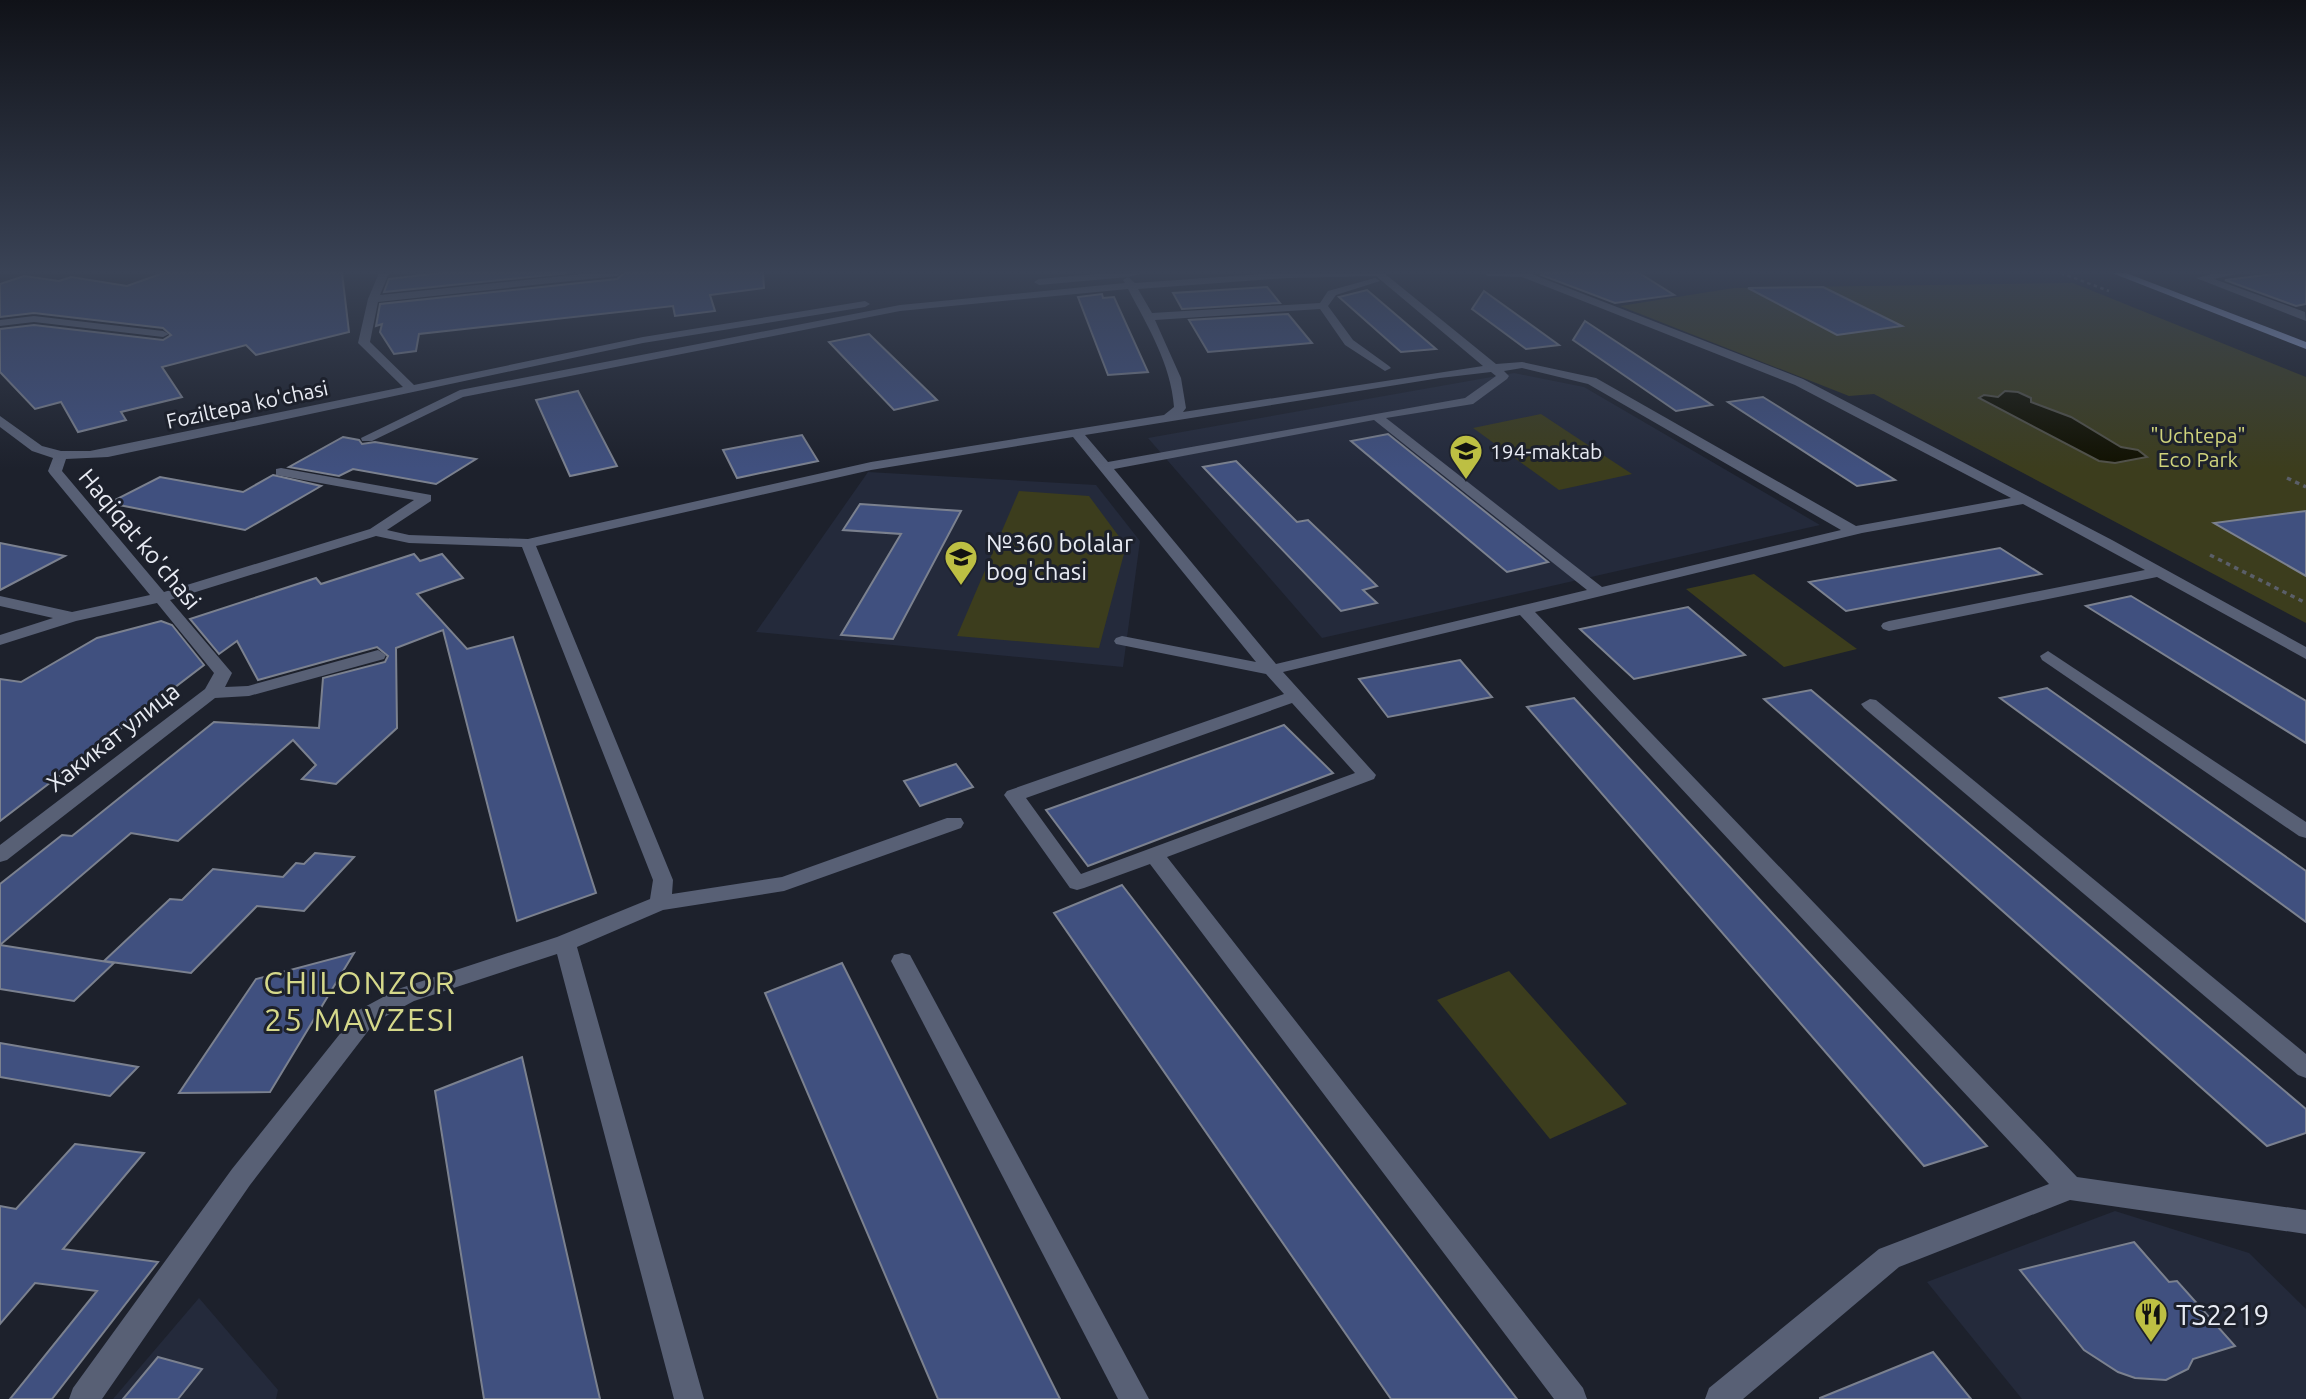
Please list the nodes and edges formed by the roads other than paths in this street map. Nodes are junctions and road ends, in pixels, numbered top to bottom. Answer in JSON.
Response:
{"nodes":[{"id":1,"x":365,"y":338,"type":"edge"},
{"id":2,"x":653,"y":338,"type":"edge"},
{"id":3,"x":743,"y":338,"type":"edge"},
{"id":4,"x":1158,"y":338,"type":"edge"},
{"id":5,"x":1344,"y":338,"type":"edge"},
{"id":6,"x":1460,"y":338,"type":"edge"},
{"id":7,"x":1687,"y":338,"type":"edge"},
{"id":8,"x":2286,"y":338,"type":"edge"},
{"id":9,"x":2306,"y":346,"type":"edge"},
{"id":10,"x":1385,"y":368,"type":"dead end"},
{"id":11,"x":1496,"y":368,"type":"junction"},
{"id":12,"x":412,"y":389,"type":"junction"},
{"id":13,"x":1376,"y":416,"type":"junction"},
{"id":14,"x":1169,"y":417,"type":"junction"},
{"id":15,"x":2,"y":425,"type":"edge"},
{"id":16,"x":1076,"y":432,"type":"junction"},
{"id":17,"x":367,"y":438,"type":"dead end"},
{"id":18,"x":60,"y":456,"type":"junction"},
{"id":19,"x":1105,"y":467,"type":"junction"},
{"id":20,"x":281,"y":472,"type":"dead end"},
{"id":21,"x":2024,"y":500,"type":"junction"},
{"id":22,"x":375,"y":531,"type":"junction"},
{"id":23,"x":1854,"y":531,"type":"junction"},
{"id":24,"x":528,"y":543,"type":"junction"},
{"id":25,"x":2160,"y":572,"type":"junction"},
{"id":26,"x":1600,"y":593,"type":"junction"},
{"id":27,"x":159,"y":598,"type":"junction"},
{"id":28,"x":0,"y":601,"type":"edge"},
{"id":29,"x":1525,"y":611,"type":"junction"},
{"id":30,"x":72,"y":617,"type":"junction"},
{"id":31,"x":1889,"y":626,"type":"dead end"},
{"id":32,"x":0,"y":640,"type":"edge"},
{"id":33,"x":1122,"y":641,"type":"dead end"},
{"id":34,"x":202,"y":647,"type":"joint"},
{"id":35,"x":2306,"y":654,"type":"edge"},
{"id":36,"x":377,"y":655,"type":"dead end"},
{"id":37,"x":2048,"y":656,"type":"dead end"},
{"id":38,"x":1272,"y":670,"type":"junction"},
{"id":39,"x":211,"y":693,"type":"junction"},
{"id":40,"x":1295,"y":696,"type":"junction"},
{"id":41,"x":1870,"y":704,"type":"dead end"},
{"id":42,"x":954,"y":823,"type":"dead end"},
{"id":43,"x":2306,"y":831,"type":"edge"},
{"id":44,"x":0,"y":855,"type":"edge"},
{"id":45,"x":1154,"y":855,"type":"junction"},
{"id":46,"x":660,"y":904,"type":"junction"},
{"id":47,"x":565,"y":943,"type":"junction"},
{"id":48,"x":902,"y":961,"type":"dead end"},
{"id":49,"x":2306,"y":1068,"type":"edge"},
{"id":50,"x":2070,"y":1188,"type":"junction"},
{"id":51,"x":2306,"y":1222,"type":"edge"},
{"id":52,"x":84,"y":1399,"type":"edge"},
{"id":53,"x":689,"y":1399,"type":"edge"},
{"id":54,"x":1134,"y":1399,"type":"edge"},
{"id":55,"x":1572,"y":1399,"type":"edge"},
{"id":56,"x":1720,"y":1399,"type":"edge"}],
"edges":[{"from":1,"to":12,"type":"street"},
{"from":2,"to":12,"type":"street","name":"Foziltepa ko'chasi"},
{"from":3,"to":17,"type":"street"},
{"from":4,"to":14,"type":"street"},
{"from":5,"to":10,"type":"street"},
{"from":6,"to":11,"type":"street"},
{"from":7,"to":21,"type":"street"},
{"from":8,"to":9,"type":"main road"},
{"from":11,"to":13,"type":"street"},
{"from":11,"to":14,"type":"street"},
{"from":11,"to":23,"type":"street"},
{"from":12,"to":18,"type":"street","name":"Foziltepa ko'chasi"},
{"from":13,"to":19,"type":"street"},
{"from":13,"to":26,"type":"street"},
{"from":14,"to":16,"type":"street"},
{"from":15,"to":18,"type":"street","name":"Foziltepa ko'chasi"},
{"from":16,"to":19,"type":"street"},
{"from":16,"to":24,"type":"street"},
{"from":18,"to":27,"type":"street","name":"Haqiqat ko'chasi"},
{"from":19,"to":38,"type":"street"},
{"from":20,"to":22,"type":"street"},
{"from":21,"to":23,"type":"street"},
{"from":21,"to":25,"type":"street"},
{"from":22,"to":24,"type":"street"},
{"from":22,"to":27,"type":"street"},
{"from":23,"to":26,"type":"street"},
{"from":24,"to":46,"type":"street"},
{"from":25,"to":31,"type":"street"},
{"from":25,"to":35,"type":"street"},
{"from":26,"to":29,"type":"street"},
{"from":27,"to":30,"type":"street"},
{"from":27,"to":34,"type":"street","name":"Haqiqat ko'chasi"},
{"from":28,"to":30,"type":"street"},
{"from":29,"to":38,"type":"street"},
{"from":29,"to":50,"type":"street"},
{"from":30,"to":32,"type":"street"},
{"from":33,"to":38,"type":"street"},
{"from":34,"to":39,"type":"street","name":"Хакикат улица"},
{"from":36,"to":39,"type":"street"},
{"from":37,"to":43,"type":"street"},
{"from":38,"to":40,"type":"street"},
{"from":39,"to":44,"type":"street","name":"Хакикат улица"},
{"from":40,"to":45,"type":"street"},
{"from":40,"to":45,"type":"street"},
{"from":41,"to":49,"type":"street"},
{"from":42,"to":46,"type":"street"},
{"from":45,"to":55,"type":"street"},
{"from":46,"to":47,"type":"street"},
{"from":47,"to":52,"type":"street"},
{"from":47,"to":53,"type":"street"},
{"from":48,"to":54,"type":"street"},
{"from":50,"to":51,"type":"street"},
{"from":50,"to":56,"type":"street"}]}
